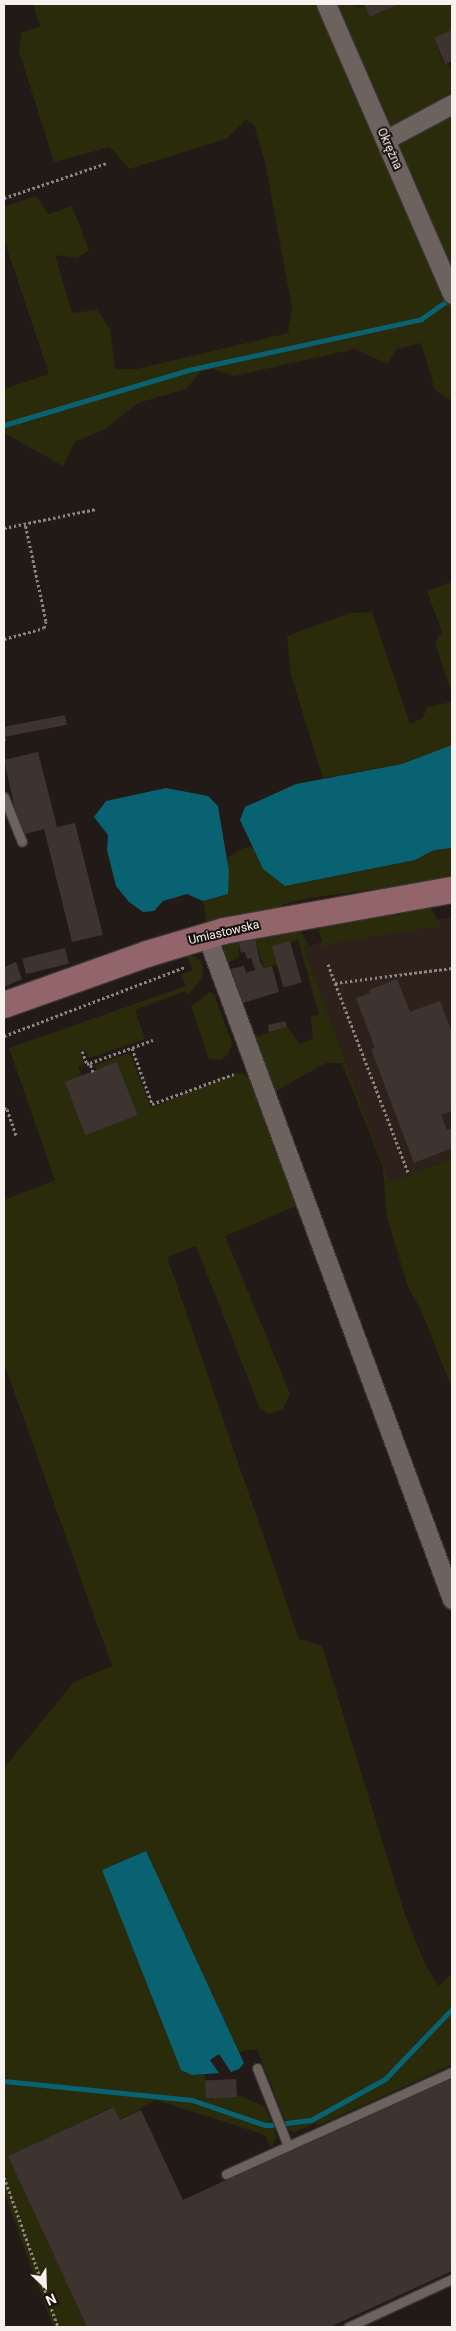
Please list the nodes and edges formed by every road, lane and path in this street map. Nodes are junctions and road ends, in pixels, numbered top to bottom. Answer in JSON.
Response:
{"nodes":[{"id":1,"x":326,"y":4,"type":"edge"},
{"id":2,"x":452,"y":104,"type":"edge"},
{"id":3,"x":385,"y":140,"type":"junction"},
{"id":4,"x":108,"y":163,"type":"dead end"},
{"id":5,"x":4,"y":198,"type":"edge"},
{"id":6,"x":452,"y":294,"type":"edge"},
{"id":7,"x":96,"y":509,"type":"dead end"},
{"id":8,"x":25,"y":524,"type":"junction"},
{"id":9,"x":4,"y":528,"type":"edge"},
{"id":10,"x":4,"y":639,"type":"edge"},
{"id":11,"x":4,"y":738,"type":"edge"},
{"id":12,"x":4,"y":742,"type":"edge"},
{"id":13,"x":4,"y":797,"type":"edge"},
{"id":14,"x":22,"y":842,"type":"dead end"},
{"id":15,"x":452,"y":890,"type":"edge"},
{"id":16,"x":206,"y":936,"type":"junction"},
{"id":17,"x":328,"y":964,"type":"dead end"},
{"id":18,"x":190,"y":965,"type":"dead end"},
{"id":19,"x":452,"y":968,"type":"edge"},
{"id":20,"x":335,"y":983,"type":"junction"},
{"id":21,"x":4,"y":1005,"type":"edge"},
{"id":22,"x":4,"y":1036,"type":"edge"},
{"id":23,"x":153,"y":1040,"type":"dead end"},
{"id":24,"x":132,"y":1048,"type":"junction"},
{"id":25,"x":82,"y":1051,"type":"dead end"},
{"id":26,"x":90,"y":1063,"type":"junction"},
{"id":27,"x":93,"y":1072,"type":"dead end"},
{"id":28,"x":234,"y":1074,"type":"dead end"},
{"id":29,"x":4,"y":1108,"type":"edge"},
{"id":30,"x":16,"y":1135,"type":"dead end"},
{"id":31,"x":408,"y":1172,"type":"dead end"},
{"id":32,"x":452,"y":1598,"type":"edge"},
{"id":33,"x":258,"y":2068,"type":"dead end"},
{"id":34,"x":452,"y":2072,"type":"edge"},
{"id":35,"x":288,"y":2146,"type":"junction"},
{"id":36,"x":226,"y":2174,"type":"dead end"},
{"id":37,"x":4,"y":2177,"type":"edge"},
{"id":38,"x":452,"y":2279,"type":"edge"},
{"id":39,"x":58,"y":2327,"type":"edge"},
{"id":40,"x":348,"y":2327,"type":"edge"}],
"edges":[{"from":1,"to":3,"type":"street","name":"Okrężna"},
{"from":2,"to":3,"type":"street"},
{"from":3,"to":6,"type":"street","name":"Okrężna"},
{"from":4,"to":5,"type":"path"},
{"from":7,"to":8,"type":"path"},
{"from":8,"to":9,"type":"path"},
{"from":8,"to":10,"type":"path"},
{"from":11,"to":12,"type":"path"},
{"from":13,"to":14,"type":"lane"},
{"from":15,"to":16,"type":"main road","name":"Umiastowska"},
{"from":16,"to":21,"type":"main road","name":"Umiastowska"},
{"from":16,"to":32,"type":"street"},
{"from":17,"to":20,"type":"path"},
{"from":18,"to":22,"type":"path"},
{"from":19,"to":20,"type":"path"},
{"from":20,"to":31,"type":"path"},
{"from":23,"to":24,"type":"path"},
{"from":24,"to":26,"type":"path"},
{"from":24,"to":28,"type":"path"},
{"from":25,"to":26,"type":"path"},
{"from":26,"to":27,"type":"path"},
{"from":29,"to":30,"type":"path"},
{"from":33,"to":35,"type":"lane"},
{"from":34,"to":35,"type":"lane"},
{"from":35,"to":36,"type":"lane"},
{"from":37,"to":39,"type":"path"},
{"from":38,"to":40,"type":"lane"}]}
